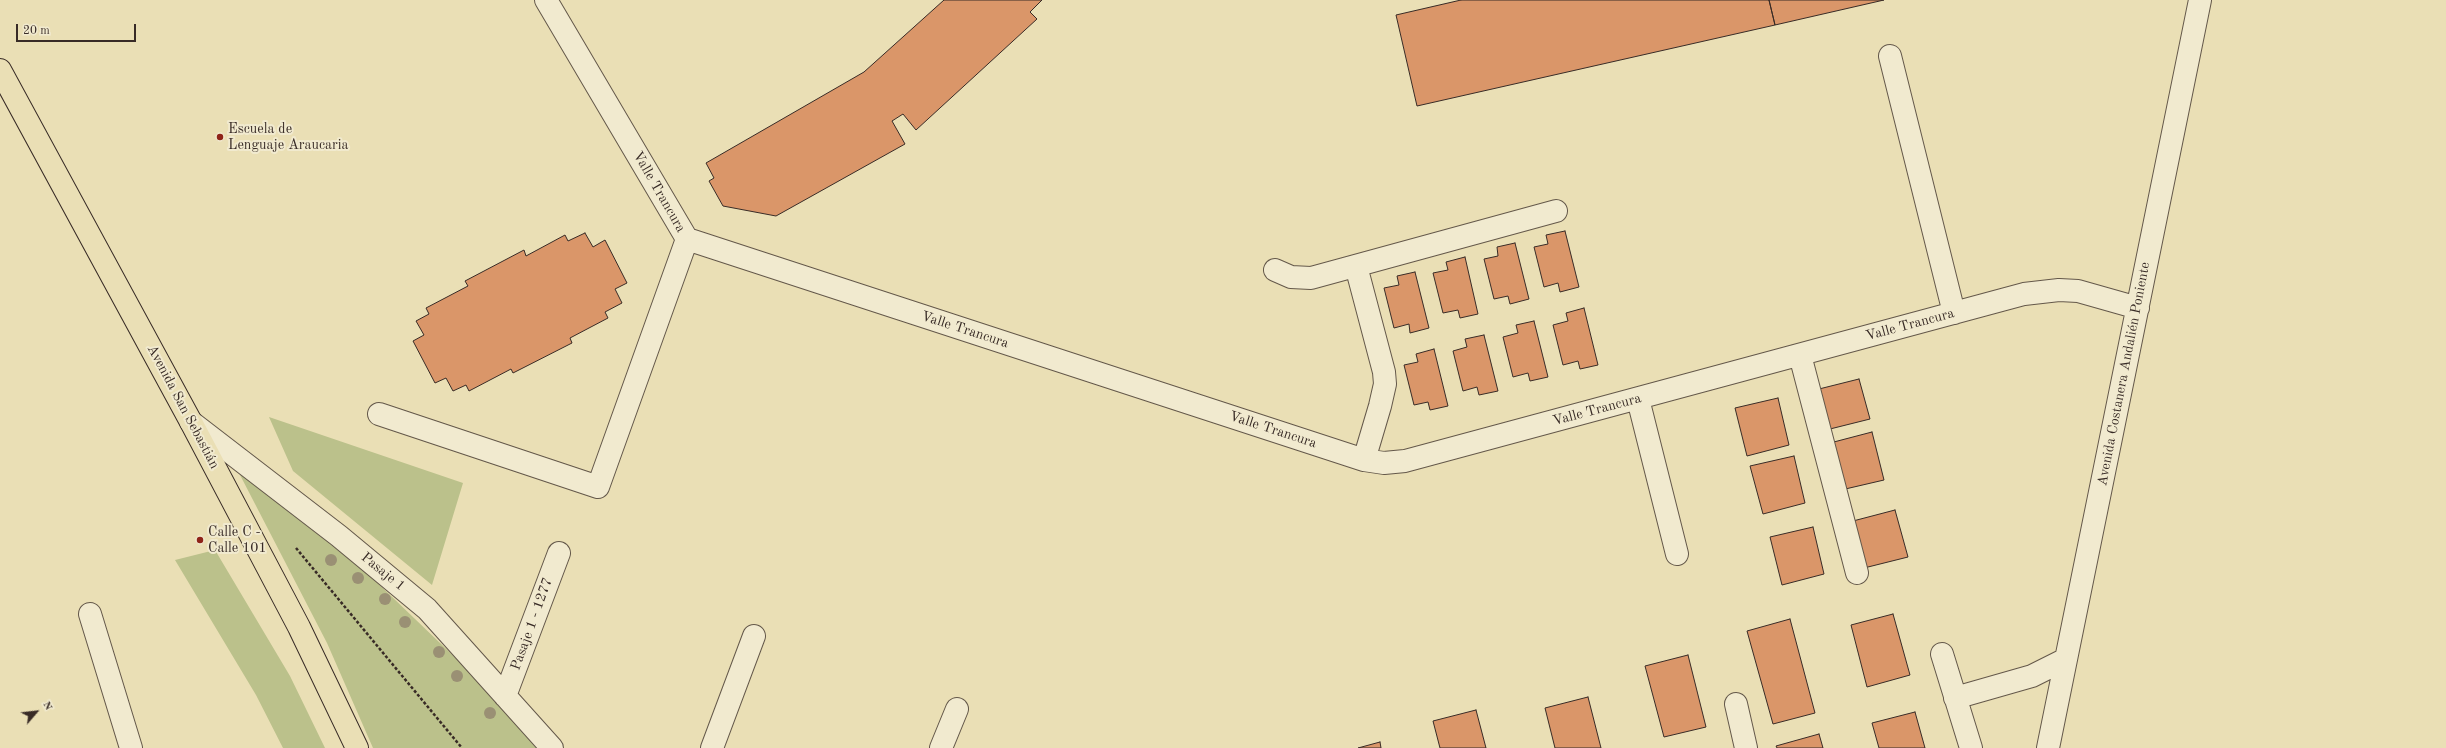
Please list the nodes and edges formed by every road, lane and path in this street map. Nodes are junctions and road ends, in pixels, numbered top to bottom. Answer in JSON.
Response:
{"nodes":[{"id":1,"x":546,"y":0,"type":"edge"},
{"id":2,"x":2200,"y":0,"type":"edge"},
{"id":3,"x":1890,"y":56,"type":"dead end"},
{"id":4,"x":0,"y":70,"type":"edge"},
{"id":5,"x":1556,"y":211,"type":"dead end"},
{"id":6,"x":686,"y":240,"type":"junction"},
{"id":7,"x":1356,"y":266,"type":"junction"},
{"id":8,"x":1275,"y":270,"type":"dead end"},
{"id":9,"x":2138,"y":308,"type":"junction"},
{"id":10,"x":1954,"y":313,"type":"junction"},
{"id":11,"x":1800,"y":355,"type":"junction"},
{"id":12,"x":1638,"y":399,"type":"junction"},
{"id":13,"x":379,"y":414,"type":"dead end"},
{"id":14,"x":191,"y":422,"type":"junction"},
{"id":15,"x":1364,"y":460,"type":"junction"},
{"id":16,"x":292,"y":543,"type":"dead end"},
{"id":17,"x":559,"y":553,"type":"dead end"},
{"id":18,"x":1677,"y":554,"type":"dead end"},
{"id":19,"x":1857,"y":573,"type":"dead end"},
{"id":20,"x":90,"y":614,"type":"dead end"},
{"id":21,"x":754,"y":636,"type":"dead end"},
{"id":22,"x":1942,"y":654,"type":"dead end"},
{"id":23,"x":2066,"y":659,"type":"junction"},
{"id":24,"x":505,"y":696,"type":"junction"},
{"id":25,"x":1955,"y":698,"type":"junction"},
{"id":26,"x":1736,"y":704,"type":"dead end"},
{"id":27,"x":957,"y":709,"type":"dead end"},
{"id":28,"x":131,"y":748,"type":"edge"},
{"id":29,"x":357,"y":748,"type":"edge"},
{"id":30,"x":462,"y":748,"type":"edge"},
{"id":31,"x":552,"y":748,"type":"edge"},
{"id":32,"x":712,"y":748,"type":"edge"},
{"id":33,"x":941,"y":748,"type":"edge"},
{"id":34,"x":1746,"y":748,"type":"edge"},
{"id":35,"x":1971,"y":748,"type":"edge"},
{"id":36,"x":2048,"y":748,"type":"edge"}],
"edges":[{"from":1,"to":6,"type":"street","name":"Valle Trancura"},
{"from":2,"to":9,"type":"street","name":"Avenida Costanera Andalién Poniente"},
{"from":3,"to":10,"type":"street"},
{"from":4,"to":14,"type":"main road","name":"Avenida San Sebastián"},
{"from":5,"to":7,"type":"street"},
{"from":6,"to":13,"type":"street"},
{"from":6,"to":15,"type":"street","name":"Valle Trancura"},
{"from":7,"to":8,"type":"street"},
{"from":7,"to":15,"type":"street"},
{"from":9,"to":10,"type":"street","name":"Valle Trancura"},
{"from":9,"to":23,"type":"street","name":"Avenida Costanera Andalién Poniente"},
{"from":10,"to":11,"type":"street","name":"Valle Trancura"},
{"from":11,"to":12,"type":"street","name":"Valle Trancura"},
{"from":11,"to":19,"type":"street"},
{"from":12,"to":15,"type":"street","name":"Valle Trancura"},
{"from":12,"to":18,"type":"street"},
{"from":14,"to":24,"type":"street","name":"Pasaje 1"},
{"from":14,"to":29,"type":"main road","name":"Avenida San Sebastián"},
{"from":16,"to":30,"type":"path"},
{"from":17,"to":24,"type":"street","name":"Pasaje 1 - 1277"},
{"from":20,"to":28,"type":"street"},
{"from":21,"to":32,"type":"street"},
{"from":22,"to":25,"type":"street"},
{"from":23,"to":25,"type":"street"},
{"from":23,"to":36,"type":"street","name":"Avenida Costanera Andalién Poniente"},
{"from":24,"to":31,"type":"street","name":"Pasaje 1"},
{"from":25,"to":35,"type":"street"},
{"from":26,"to":34,"type":"street"},
{"from":27,"to":33,"type":"street"}]}
